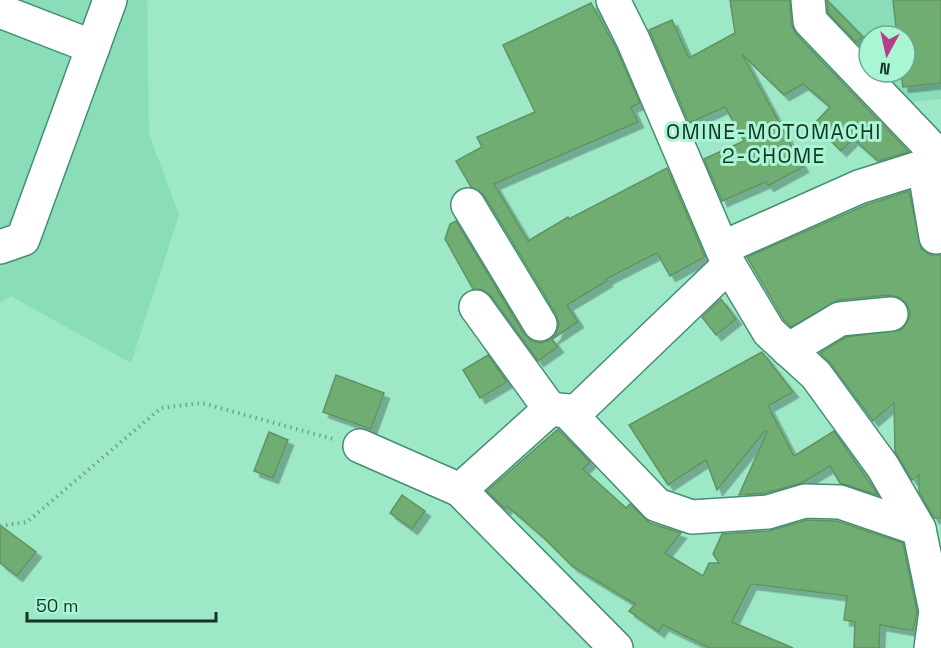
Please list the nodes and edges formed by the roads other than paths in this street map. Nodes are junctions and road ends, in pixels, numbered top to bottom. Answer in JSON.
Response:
{"nodes":[{"id":1,"x":110,"y":0,"type":"edge"},
{"id":2,"x":613,"y":0,"type":"edge"},
{"id":3,"x":808,"y":0,"type":"edge"},
{"id":4,"x":0,"y":10,"type":"edge"},
{"id":5,"x":93,"y":47,"type":"junction"},
{"id":6,"x":935,"y":162,"type":"edge"},
{"id":7,"x":468,"y":205,"type":"dead end"},
{"id":8,"x":936,"y":237,"type":"dead end"},
{"id":9,"x":0,"y":247,"type":"edge"},
{"id":10,"x":725,"y":256,"type":"junction"},
{"id":11,"x":891,"y":314,"type":"dead end"},
{"id":12,"x":788,"y":350,"type":"junction"},
{"id":13,"x":559,"y":410,"type":"junction"},
{"id":14,"x":360,"y":446,"type":"road end"},
{"id":15,"x":460,"y":490,"type":"junction"},
{"id":16,"x":920,"y":529,"type":"junction"},
{"id":17,"x":939,"y":611,"type":"edge"},
{"id":18,"x":616,"y":648,"type":"edge"},
{"id":19,"x":931,"y":648,"type":"edge"}],
"edges":[{"from":1,"to":5,"type":"street"},
{"from":2,"to":10,"type":"street"},
{"from":3,"to":6,"type":"street"},
{"from":4,"to":5,"type":"street"},
{"from":5,"to":9,"type":"street"},
{"from":6,"to":8,"type":"street"},
{"from":6,"to":10,"type":"street"},
{"from":7,"to":13,"type":"street"},
{"from":10,"to":12,"type":"street"},
{"from":10,"to":13,"type":"street"},
{"from":11,"to":12,"type":"street"},
{"from":12,"to":16,"type":"street"},
{"from":13,"to":15,"type":"street"},
{"from":13,"to":16,"type":"street"},
{"from":14,"to":15,"type":"street"},
{"from":15,"to":18,"type":"street"},
{"from":16,"to":17,"type":"street"},
{"from":17,"to":19,"type":"street"}]}
